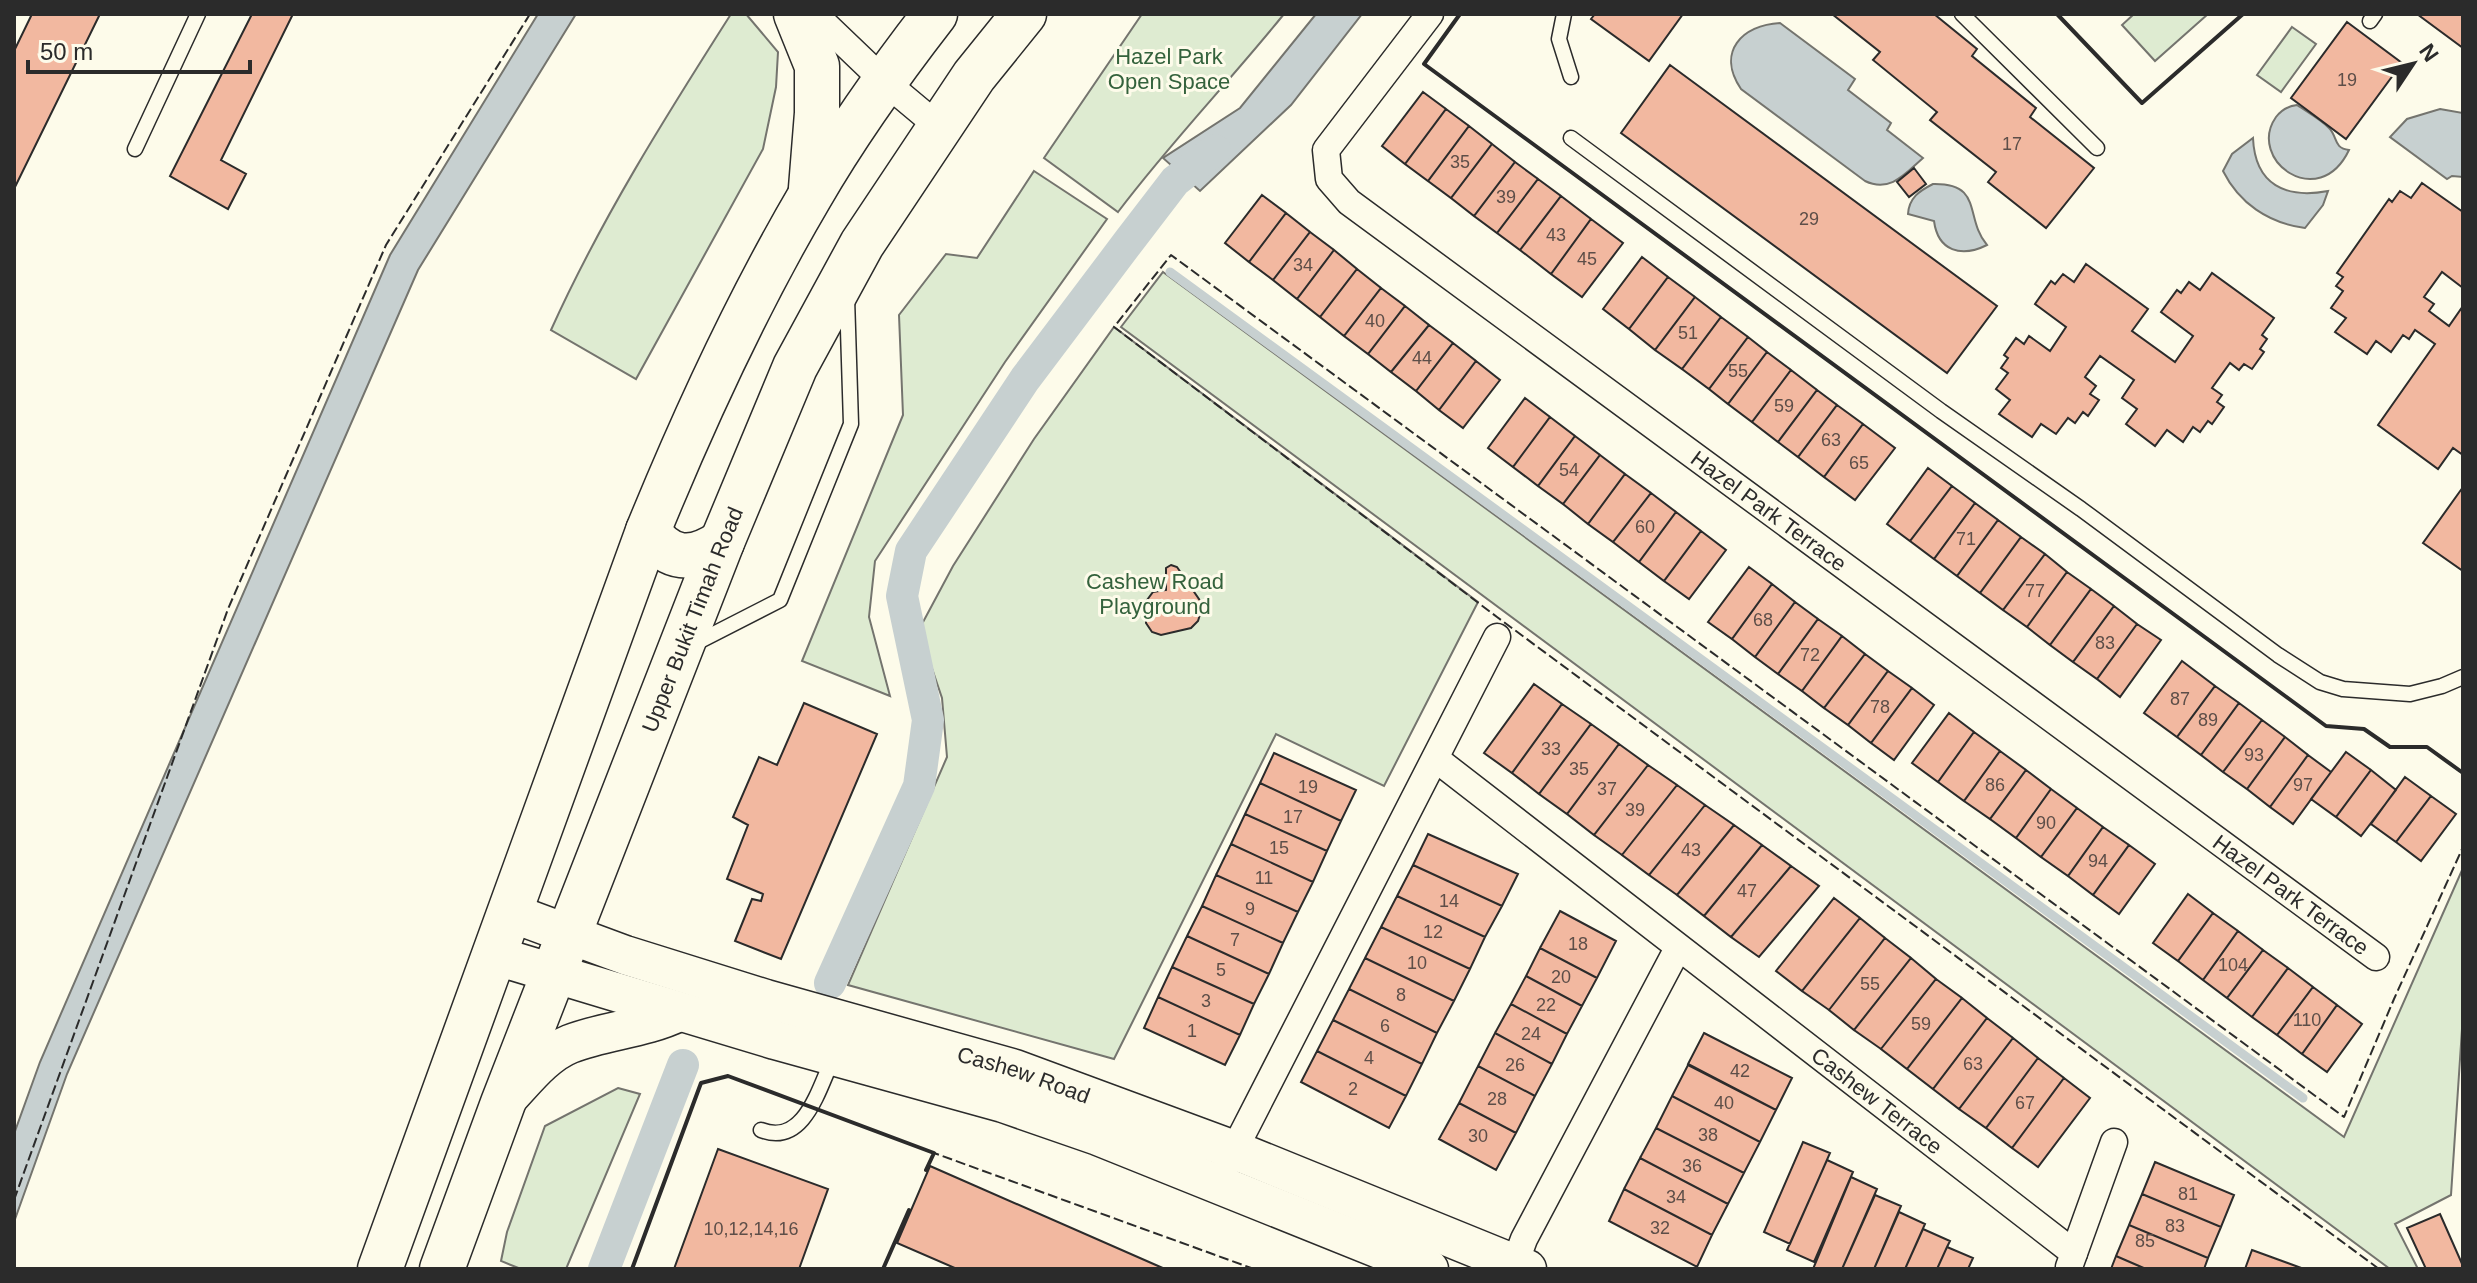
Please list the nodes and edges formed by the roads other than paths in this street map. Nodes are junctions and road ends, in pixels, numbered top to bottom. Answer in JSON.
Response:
{"nodes":[{"id":1,"x":198,"y":14,"type":"edge"},
{"id":2,"x":796,"y":14,"type":"edge"},
{"id":3,"x":814,"y":14,"type":"edge"},
{"id":4,"x":935,"y":14,"type":"edge"},
{"id":5,"x":1024,"y":14,"type":"edge"},
{"id":6,"x":1430,"y":14,"type":"edge"},
{"id":7,"x":1564,"y":14,"type":"edge"},
{"id":8,"x":1962,"y":14,"type":"edge"},
{"id":9,"x":1571,"y":77,"type":"dead end"},
{"id":10,"x":884,"y":81,"type":"junction"},
{"id":11,"x":939,"y":127,"type":"junction"},
{"id":12,"x":1571,"y":138,"type":"dead end"},
{"id":13,"x":2097,"y":148,"type":"dead end"},
{"id":14,"x":135,"y":149,"type":"dead end"},
{"id":15,"x":811,"y":194,"type":"junction"},
{"id":16,"x":846,"y":273,"type":"junction"},
{"id":17,"x":648,"y":531,"type":"junction"},
{"id":18,"x":722,"y":542,"type":"junction"},
{"id":19,"x":1497,"y":637,"type":"dead end"},
{"id":20,"x":679,"y":652,"type":"junction"},
{"id":21,"x":2463,"y":677,"type":"edge"},
{"id":22,"x":1436,"y":759,"type":"junction"},
{"id":23,"x":509,"y":912,"type":"junction"},
{"id":24,"x":1678,"y":948,"type":"junction"},
{"id":25,"x":561,"y":954,"type":"junction"},
{"id":26,"x":493,"y":955,"type":"junction"},
{"id":27,"x":2376,"y":957,"type":"dead end"},
{"id":28,"x":679,"y":1012,"type":"junction"},
{"id":29,"x":838,"y":1035,"type":"junction"},
{"id":30,"x":503,"y":1103,"type":"junction"},
{"id":31,"x":761,"y":1130,"type":"dead end"},
{"id":32,"x":2114,"y":1142,"type":"dead end"},
{"id":33,"x":1226,"y":1167,"type":"junction"},
{"id":34,"x":2071,"y":1261,"type":"edge"},
{"id":35,"x":1518,"y":1267,"type":"edge"},
{"id":36,"x":380,"y":1269,"type":"edge"},
{"id":37,"x":442,"y":1269,"type":"edge"},
{"id":38,"x":1429,"y":1269,"type":"edge"}],
"edges":[{"from":1,"to":14,"type":"lane"},
{"from":2,"to":15,"type":"highway"},
{"from":3,"to":10,"type":"street"},
{"from":4,"to":10,"type":"highway"},
{"from":5,"to":11,"type":"highway","name":"Upper Bukit Timah Road"},
{"from":6,"to":27,"type":"street","name":"Hazel Park Terrace"},
{"from":7,"to":9,"type":"lane"},
{"from":8,"to":13,"type":"lane"},
{"from":10,"to":11,"type":"street"},
{"from":10,"to":15,"type":"highway"},
{"from":11,"to":16,"type":"highway","name":"Upper Bukit Timah Road"},
{"from":12,"to":21,"type":"lane"},
{"from":15,"to":17,"type":"highway"},
{"from":16,"to":18,"type":"highway","name":"Upper Bukit Timah Road"},
{"from":16,"to":20,"type":"lane"},
{"from":17,"to":18,"type":"highway"},
{"from":17,"to":23,"type":"highway"},
{"from":18,"to":20,"type":"highway","name":"Upper Bukit Timah Road"},
{"from":19,"to":22,"type":"street"},
{"from":20,"to":25,"type":"highway","name":"Upper Bukit Timah Road"},
{"from":22,"to":24,"type":"street","name":"Cashew Terrace"},
{"from":22,"to":33,"type":"street"},
{"from":23,"to":25,"type":"street","name":"Cashew Road"},
{"from":23,"to":26,"type":"highway"},
{"from":24,"to":34,"type":"street","name":"Cashew Terrace"},
{"from":24,"to":35,"type":"street"},
{"from":25,"to":26,"type":"street","name":"Cashew Road"},
{"from":25,"to":28,"type":"street","name":"Cashew Road"},
{"from":25,"to":29,"type":"street","name":"Cashew Road"},
{"from":25,"to":30,"type":"highway","name":"Upper Bukit Timah Road"},
{"from":26,"to":36,"type":"highway"},
{"from":28,"to":29,"type":"street","name":"Cashew Road"},
{"from":28,"to":30,"type":"street"},
{"from":29,"to":31,"type":"lane"},
{"from":29,"to":33,"type":"street","name":"Cashew Road"},
{"from":30,"to":37,"type":"highway","name":"Upper Bukit Timah Road"},
{"from":32,"to":34,"type":"street","name":"Cashew Terrace"},
{"from":33,"to":35,"type":"street","name":"Cashew Road"},
{"from":33,"to":38,"type":"street","name":"Cashew Road"}]}
